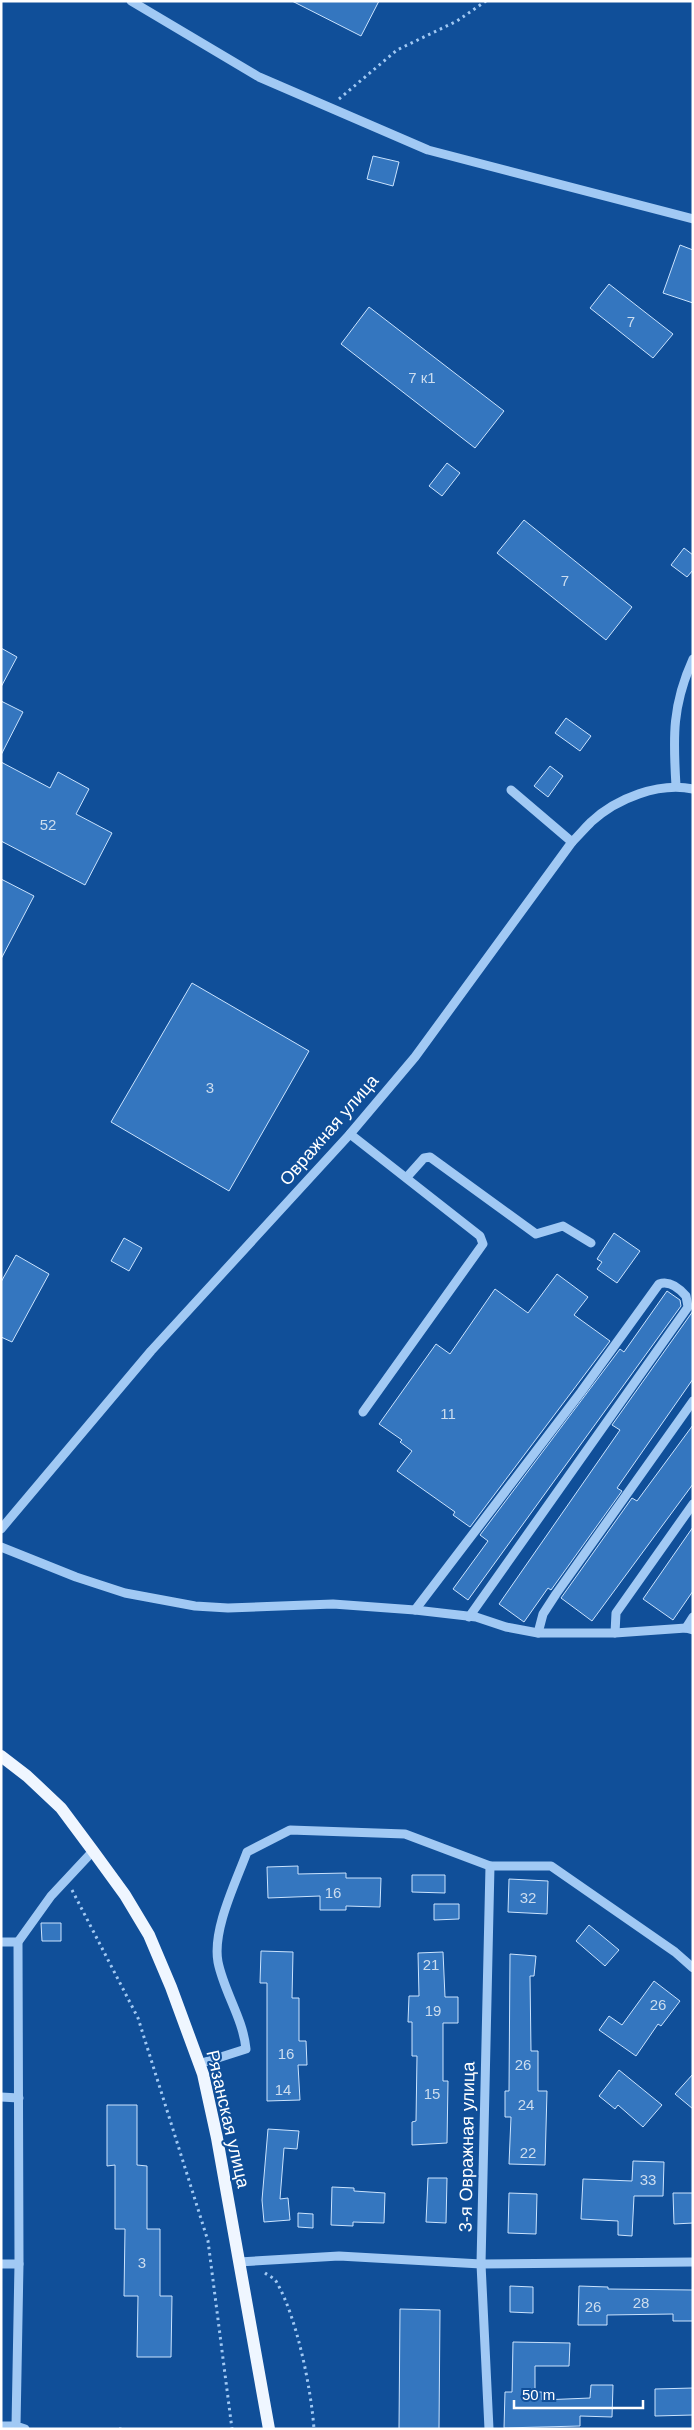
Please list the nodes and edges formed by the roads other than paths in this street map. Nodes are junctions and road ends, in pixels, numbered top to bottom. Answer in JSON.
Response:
{"nodes":[{"id":1,"x":131,"y":1,"type":"edge"},
{"id":2,"x":693,"y":219,"type":"edge"},
{"id":3,"x":693,"y":658,"type":"edge"},
{"id":4,"x":676,"y":786,"type":"junction"},
{"id":5,"x":693,"y":789,"type":"edge"},
{"id":6,"x":511,"y":790,"type":"dead end"},
{"id":7,"x":572,"y":842,"type":"junction"},
{"id":8,"x":350,"y":1134,"type":"junction"},
{"id":9,"x":407,"y":1177,"type":"junction"},
{"id":10,"x":591,"y":1243,"type":"dead end"},
{"id":11,"x":693,"y":1401,"type":"edge"},
{"id":12,"x":363,"y":1412,"type":"dead end"},
{"id":13,"x":693,"y":1504,"type":"edge"},
{"id":14,"x":1,"y":1529,"type":"edge"},
{"id":15,"x":1,"y":1547,"type":"edge"},
{"id":16,"x":415,"y":1610,"type":"junction"},
{"id":17,"x":469,"y":1617,"type":"junction"},
{"id":18,"x":693,"y":1617,"type":"edge"},
{"id":19,"x":690,"y":1629,"type":"edge"},
{"id":20,"x":538,"y":1633,"type":"junction"},
{"id":21,"x":615,"y":1633,"type":"junction"},
{"id":22,"x":1,"y":1756,"type":"edge"},
{"id":23,"x":94,"y":1851,"type":"junction"},
{"id":24,"x":490,"y":1866,"type":"junction"},
{"id":25,"x":1,"y":1942,"type":"edge"},
{"id":26,"x":18,"y":1942,"type":"junction"},
{"id":27,"x":693,"y":1968,"type":"edge"},
{"id":28,"x":199,"y":2064,"type":"junction"},
{"id":29,"x":1,"y":2098,"type":"edge"},
{"id":30,"x":19,"y":2098,"type":"junction"},
{"id":31,"x":239,"y":2262,"type":"junction"},
{"id":32,"x":693,"y":2262,"type":"edge"},
{"id":33,"x":1,"y":2264,"type":"edge"},
{"id":34,"x":19,"y":2264,"type":"junction"},
{"id":35,"x":481,"y":2264,"type":"junction"},
{"id":36,"x":1,"y":2426,"type":"edge"},
{"id":37,"x":19,"y":2428,"type":"edge"},
{"id":38,"x":270,"y":2429,"type":"edge"},
{"id":39,"x":489,"y":2429,"type":"edge"}],
"edges":[{"from":1,"to":2,"type":"street"},
{"from":3,"to":4,"type":"street"},
{"from":4,"to":5,"type":"street","name":"Овражная улица"},
{"from":4,"to":7,"type":"street","name":"Овражная улица"},
{"from":6,"to":7,"type":"street"},
{"from":7,"to":8,"type":"street","name":"Овражная улица"},
{"from":8,"to":9,"type":"street"},
{"from":8,"to":14,"type":"street","name":"Овражная улица"},
{"from":9,"to":10,"type":"street"},
{"from":9,"to":12,"type":"street"},
{"from":11,"to":20,"type":"street"},
{"from":13,"to":21,"type":"street"},
{"from":15,"to":16,"type":"street"},
{"from":16,"to":17,"type":"street"},
{"from":16,"to":17,"type":"street"},
{"from":17,"to":20,"type":"street"},
{"from":18,"to":19,"type":"street"},
{"from":19,"to":21,"type":"street"},
{"from":20,"to":21,"type":"street"},
{"from":22,"to":23,"type":"main road","name":"Рязанская улица"},
{"from":23,"to":26,"type":"street"},
{"from":23,"to":28,"type":"main road","name":"Рязанская улица"},
{"from":24,"to":27,"type":"street"},
{"from":24,"to":28,"type":"street"},
{"from":24,"to":35,"type":"street","name":"3-я Овражная улица"},
{"from":25,"to":26,"type":"street"},
{"from":26,"to":30,"type":"street"},
{"from":28,"to":31,"type":"main road","name":"Рязанская улица"},
{"from":29,"to":30,"type":"street"},
{"from":30,"to":34,"type":"street"},
{"from":31,"to":35,"type":"street"},
{"from":31,"to":38,"type":"main road","name":"Рязанская улица"},
{"from":32,"to":35,"type":"street"},
{"from":33,"to":34,"type":"street"},
{"from":34,"to":37,"type":"street"},
{"from":35,"to":39,"type":"street","name":"3-я Овражная улица"},
{"from":36,"to":37,"type":"street"}]}
